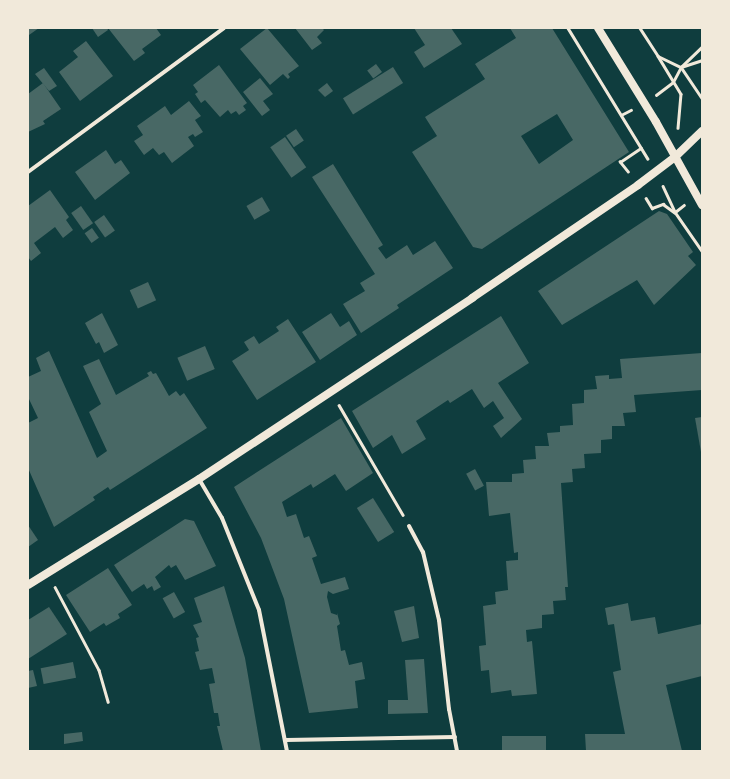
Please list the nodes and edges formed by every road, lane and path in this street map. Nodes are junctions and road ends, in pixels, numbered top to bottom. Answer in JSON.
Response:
{"nodes":[{"id":1,"x":224,"y":28,"type":"edge"},
{"id":2,"x":568,"y":28,"type":"edge"},
{"id":3,"x":598,"y":28,"type":"edge"},
{"id":4,"x":640,"y":28,"type":"edge"},
{"id":5,"x":702,"y":47,"type":"edge"},
{"id":6,"x":658,"y":56,"type":"junction"},
{"id":7,"x":702,"y":60,"type":"edge"},
{"id":8,"x":681,"y":67,"type":"junction"},
{"id":9,"x":702,"y":98,"type":"edge"},
{"id":10,"x":702,"y":131,"type":"edge"},
{"id":11,"x":641,"y":148,"type":"dead end"},
{"id":12,"x":676,"y":157,"type":"junction"},
{"id":13,"x":28,"y":172,"type":"edge"},
{"id":14,"x":702,"y":205,"type":"edge"},
{"id":15,"x":675,"y":212,"type":"dead end"},
{"id":16,"x":702,"y":251,"type":"edge"},
{"id":17,"x":331,"y":391,"type":"junction"},
{"id":18,"x":199,"y":479,"type":"junction"},
{"id":19,"x":409,"y":526,"type":"joint"},
{"id":20,"x":48,"y":572,"type":"junction"},
{"id":21,"x":28,"y":585,"type":"edge"},
{"id":22,"x":108,"y":702,"type":"dead end"},
{"id":23,"x":455,"y":737,"type":"junction"},
{"id":24,"x":286,"y":740,"type":"junction"},
{"id":25,"x":287,"y":751,"type":"edge"},
{"id":26,"x":457,"y":751,"type":"edge"}],
"edges":[{"from":1,"to":13,"type":"street"},
{"from":2,"to":11,"type":"path"},
{"from":3,"to":12,"type":"main road"},
{"from":4,"to":6,"type":"path"},
{"from":5,"to":8,"type":"path"},
{"from":6,"to":8,"type":"path"},
{"from":6,"to":12,"type":"path"},
{"from":7,"to":8,"type":"path"},
{"from":8,"to":9,"type":"path"},
{"from":10,"to":12,"type":"main road"},
{"from":12,"to":14,"type":"main road"},
{"from":12,"to":17,"type":"main road"},
{"from":15,"to":16,"type":"path"},
{"from":17,"to":18,"type":"main road"},
{"from":17,"to":19,"type":"path"},
{"from":18,"to":20,"type":"main road"},
{"from":18,"to":24,"type":"street"},
{"from":19,"to":23,"type":"street"},
{"from":20,"to":21,"type":"main road"},
{"from":20,"to":22,"type":"path"},
{"from":23,"to":24,"type":"street"},
{"from":23,"to":26,"type":"street"},
{"from":24,"to":25,"type":"street"}]}
